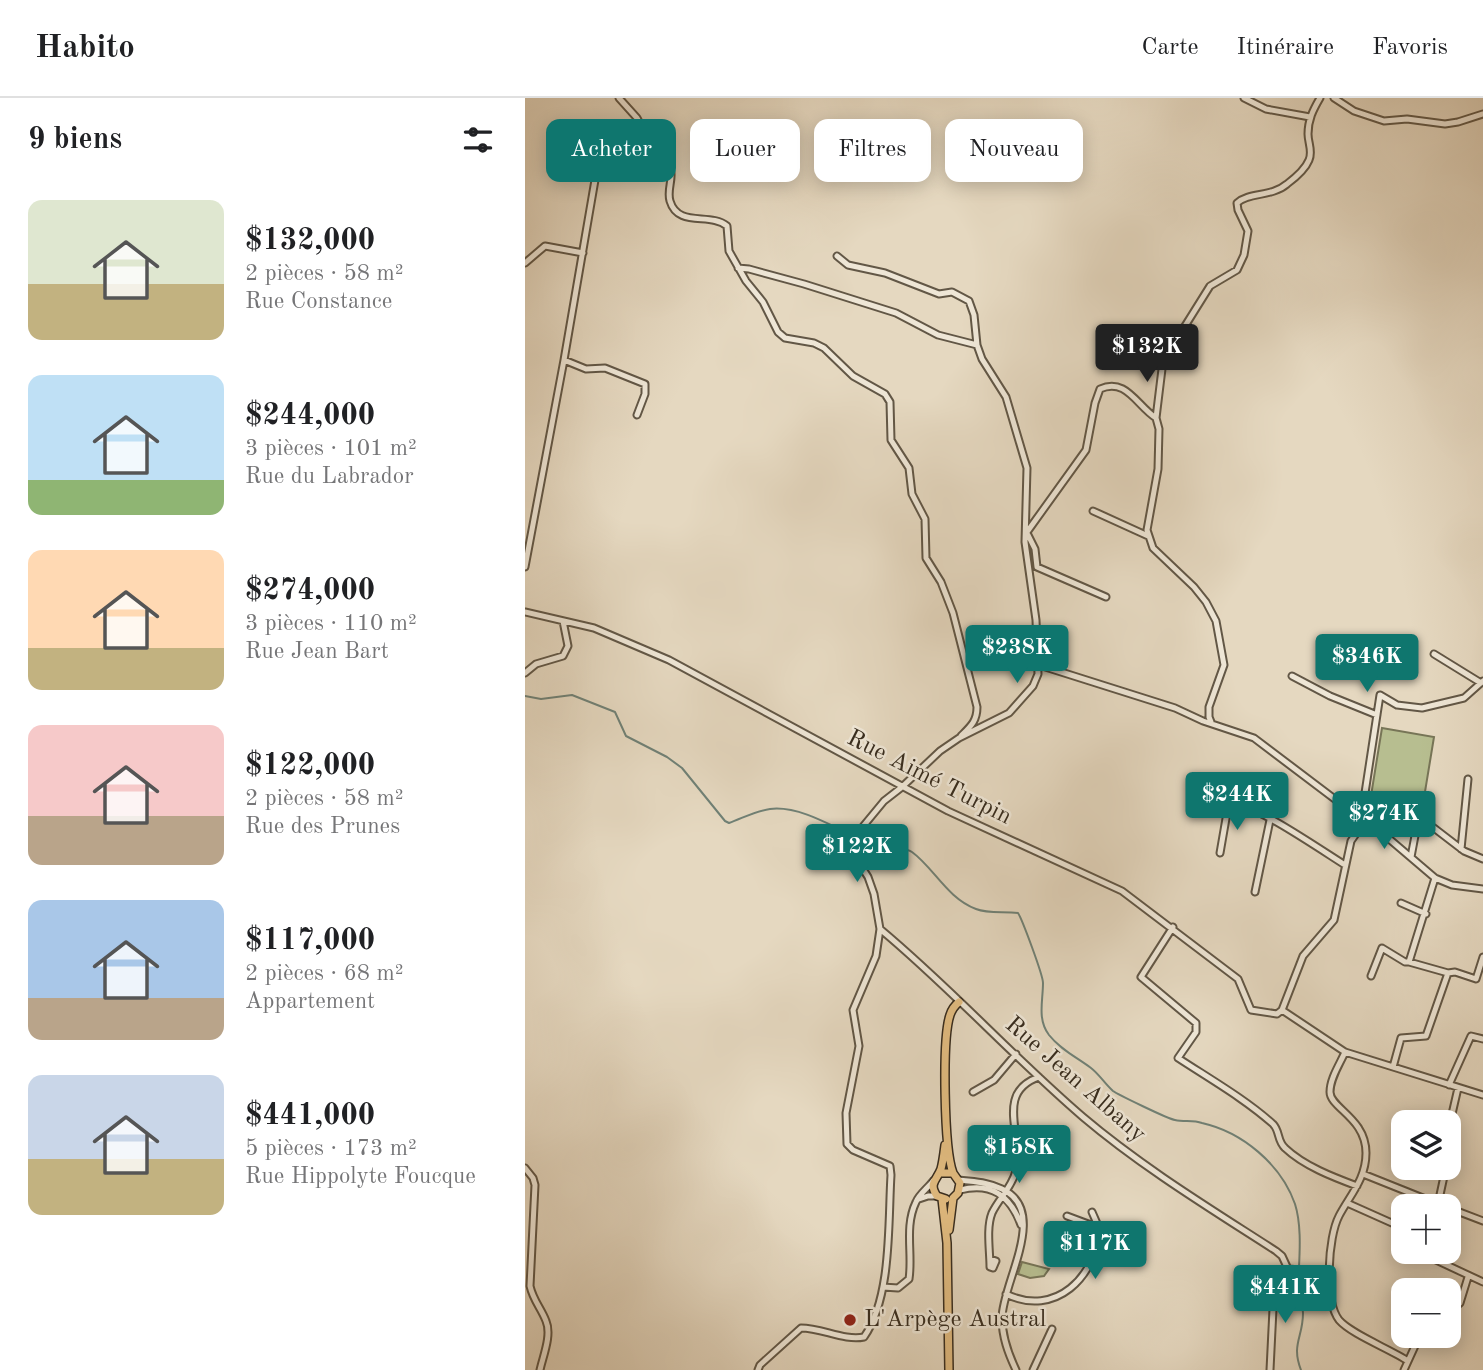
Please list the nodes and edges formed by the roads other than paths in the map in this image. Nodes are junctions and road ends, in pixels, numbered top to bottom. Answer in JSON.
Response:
{"nodes":[{"id":1,"x":619,"y":98,"type":"edge"},
{"id":2,"x":1244,"y":98,"type":"edge"},
{"id":3,"x":1320,"y":98,"type":"edge"},
{"id":4,"x":1334,"y":98,"type":"edge"},
{"id":5,"x":1483,"y":114,"type":"edge"},
{"id":6,"x":1310,"y":117,"type":"junction"},
{"id":7,"x":637,"y":118,"type":"junction"},
{"id":8,"x":583,"y":253,"type":"junction"},
{"id":9,"x":837,"y":256,"type":"dead end"},
{"id":10,"x":525,"y":263,"type":"edge"},
{"id":11,"x":738,"y":268,"type":"junction"},
{"id":12,"x":977,"y":345,"type":"junction"},
{"id":13,"x":565,"y":360,"type":"junction"},
{"id":14,"x":637,"y":415,"type":"dead end"},
{"id":15,"x":1156,"y":418,"type":"junction"},
{"id":16,"x":1093,"y":511,"type":"dead end"},
{"id":17,"x":1027,"y":532,"type":"junction"},
{"id":18,"x":1148,"y":536,"type":"junction"},
{"id":19,"x":525,"y":567,"type":"edge"},
{"id":20,"x":1106,"y":597,"type":"dead end"},
{"id":21,"x":525,"y":612,"type":"edge"},
{"id":22,"x":563,"y":621,"type":"junction"},
{"id":23,"x":1434,"y":654,"type":"dead end"},
{"id":24,"x":1039,"y":665,"type":"junction"},
{"id":25,"x":525,"y":673,"type":"edge"},
{"id":26,"x":1292,"y":676,"type":"dead end"},
{"id":27,"x":1482,"y":682,"type":"edge"},
{"id":28,"x":1377,"y":715,"type":"junction"},
{"id":29,"x":1211,"y":722,"type":"junction"},
{"id":30,"x":959,"y":738,"type":"junction"},
{"id":31,"x":1468,"y":779,"type":"dead end"},
{"id":32,"x":902,"y":787,"type":"junction"},
{"id":33,"x":1361,"y":819,"type":"junction"},
{"id":34,"x":1270,"y":820,"type":"junction"},
{"id":35,"x":1371,"y":825,"type":"junction"},
{"id":36,"x":1417,"y":825,"type":"junction"},
{"id":37,"x":1461,"y":849,"type":"junction"},
{"id":38,"x":1220,"y":853,"type":"dead end"},
{"id":39,"x":1412,"y":858,"type":"junction"},
{"id":40,"x":1483,"y":859,"type":"edge"},
{"id":41,"x":1345,"y":865,"type":"junction"},
{"id":42,"x":1435,"y":878,"type":"junction"},
{"id":43,"x":1483,"y":889,"type":"edge"},
{"id":44,"x":1255,"y":892,"type":"dead end"},
{"id":45,"x":1401,"y":902,"type":"dead end"},
{"id":46,"x":1426,"y":914,"type":"junction"},
{"id":47,"x":1173,"y":927,"type":"junction"},
{"id":48,"x":880,"y":929,"type":"junction"},
{"id":49,"x":1483,"y":957,"type":"edge"},
{"id":50,"x":1409,"y":962,"type":"junction"},
{"id":51,"x":1448,"y":973,"type":"junction"},
{"id":52,"x":1371,"y":976,"type":"dead end"},
{"id":53,"x":1476,"y":979,"type":"junction"},
{"id":54,"x":1483,"y":982,"type":"edge"},
{"id":55,"x":959,"y":1002,"type":"junction"},
{"id":56,"x":1282,"y":1010,"type":"junction"},
{"id":57,"x":1483,"y":1039,"type":"edge"},
{"id":58,"x":1345,"y":1052,"type":"junction"},
{"id":59,"x":1016,"y":1054,"type":"junction"},
{"id":60,"x":1393,"y":1067,"type":"junction"},
{"id":61,"x":1039,"y":1077,"type":"junction"},
{"id":62,"x":1449,"y":1085,"type":"junction"},
{"id":63,"x":1458,"y":1088,"type":"junction"},
{"id":64,"x":973,"y":1092,"type":"dead end"},
{"id":65,"x":1483,"y":1095,"type":"edge"},
{"id":66,"x":1453,"y":1110,"type":"edge"},
{"id":67,"x":947,"y":1131,"type":"junction"},
{"id":68,"x":525,"y":1168,"type":"edge"},
{"id":69,"x":940,"y":1173,"type":"junction"},
{"id":70,"x":953,"y":1173,"type":"junction"},
{"id":71,"x":1363,"y":1174,"type":"junction"},
{"id":72,"x":959,"y":1180,"type":"junction"},
{"id":73,"x":933,"y":1181,"type":"junction"},
{"id":74,"x":1357,"y":1186,"type":"junction"},
{"id":75,"x":960,"y":1190,"type":"junction"},
{"id":76,"x":1006,"y":1194,"type":"junction"},
{"id":77,"x":1413,"y":1194,"type":"edge"},
{"id":78,"x":939,"y":1197,"type":"junction"},
{"id":79,"x":953,"y":1198,"type":"junction"},
{"id":80,"x":916,"y":1201,"type":"junction"},
{"id":81,"x":1347,"y":1203,"type":"junction"},
{"id":82,"x":1092,"y":1212,"type":"dead end"},
{"id":83,"x":1461,"y":1213,"type":"edge"},
{"id":84,"x":1067,"y":1216,"type":"dead end"},
{"id":85,"x":1483,"y":1221,"type":"edge"},
{"id":86,"x":1391,"y":1223,"type":"edge"},
{"id":87,"x":1099,"y":1228,"type":"junction"},
{"id":88,"x":947,"y":1243,"type":"junction"},
{"id":89,"x":990,"y":1259,"type":"dead end"},
{"id":90,"x":1441,"y":1264,"type":"edge"},
{"id":91,"x":1290,"y":1269,"type":"junction"},
{"id":92,"x":1468,"y":1277,"type":"junction"},
{"id":93,"x":1483,"y":1282,"type":"edge"},
{"id":94,"x":1329,"y":1284,"type":"junction"},
{"id":95,"x":883,"y":1287,"type":"junction"},
{"id":96,"x":1006,"y":1294,"type":"junction"},
{"id":97,"x":1461,"y":1300,"type":"edge"},
{"id":98,"x":1052,"y":1329,"type":"dead end"},
{"id":99,"x":1414,"y":1348,"type":"edge"},
{"id":100,"x":1408,"y":1361,"type":"junction"},
{"id":101,"x":540,"y":1370,"type":"edge"},
{"id":102,"x":758,"y":1370,"type":"edge"},
{"id":103,"x":949,"y":1370,"type":"edge"},
{"id":104,"x":1016,"y":1370,"type":"edge"},
{"id":105,"x":1033,"y":1370,"type":"edge"},
{"id":106,"x":1270,"y":1370,"type":"edge"},
{"id":107,"x":1404,"y":1370,"type":"edge"}],
"edges":[{"from":1,"to":7,"type":"street"},
{"from":2,"to":6,"type":"street"},
{"from":3,"to":6,"type":"street"},
{"from":4,"to":5,"type":"street"},
{"from":6,"to":15,"type":"street"},
{"from":7,"to":8,"type":"street"},
{"from":7,"to":11,"type":"street"},
{"from":8,"to":10,"type":"street"},
{"from":8,"to":13,"type":"street"},
{"from":9,"to":12,"type":"street"},
{"from":11,"to":12,"type":"street"},
{"from":11,"to":30,"type":"street"},
{"from":12,"to":17,"type":"street"},
{"from":13,"to":14,"type":"street"},
{"from":13,"to":19,"type":"street"},
{"from":15,"to":17,"type":"street"},
{"from":15,"to":18,"type":"street"},
{"from":16,"to":18,"type":"street"},
{"from":17,"to":20,"type":"street"},
{"from":17,"to":24,"type":"street"},
{"from":18,"to":29,"type":"street"},
{"from":21,"to":22,"type":"street","name":"Rue Aimé Turpin"},
{"from":22,"to":25,"type":"street"},
{"from":22,"to":32,"type":"street","name":"Rue Aimé Turpin"},
{"from":23,"to":27,"type":"street"},
{"from":24,"to":29,"type":"street"},
{"from":24,"to":30,"type":"street"},
{"from":26,"to":28,"type":"street"},
{"from":27,"to":28,"type":"street"},
{"from":28,"to":33,"type":"street"},
{"from":29,"to":33,"type":"street"},
{"from":30,"to":32,"type":"street"},
{"from":31,"to":37,"type":"street"},
{"from":32,"to":47,"type":"street","name":"Rue Aimé Turpin"},
{"from":32,"to":48,"type":"street"},
{"from":33,"to":35,"type":"street"},
{"from":34,"to":38,"type":"street"},
{"from":34,"to":41,"type":"street"},
{"from":34,"to":44,"type":"street"},
{"from":35,"to":36,"type":"street"},
{"from":35,"to":39,"type":"street"},
{"from":35,"to":41,"type":"street"},
{"from":36,"to":37,"type":"street"},
{"from":36,"to":39,"type":"street"},
{"from":37,"to":40,"type":"street"},
{"from":39,"to":42,"type":"street"},
{"from":41,"to":56,"type":"street"},
{"from":42,"to":43,"type":"street"},
{"from":42,"to":46,"type":"street"},
{"from":45,"to":46,"type":"street"},
{"from":46,"to":50,"type":"street"},
{"from":47,"to":56,"type":"street","name":"Rue Aimé Turpin"},
{"from":47,"to":74,"type":"street"},
{"from":48,"to":55,"type":"street","name":"Rue Jean Albany"},
{"from":48,"to":95,"type":"street"},
{"from":49,"to":53,"type":"street"},
{"from":50,"to":51,"type":"street"},
{"from":50,"to":52,"type":"street"},
{"from":51,"to":53,"type":"street"},
{"from":51,"to":60,"type":"street"},
{"from":53,"to":54,"type":"street"},
{"from":55,"to":59,"type":"street","name":"Rue Jean Albany"},
{"from":55,"to":67,"type":"main road"},
{"from":56,"to":58,"type":"street"},
{"from":57,"to":62,"type":"street"},
{"from":58,"to":60,"type":"street"},
{"from":58,"to":71,"type":"street"},
{"from":59,"to":61,"type":"street","name":"Rue Jean Albany"},
{"from":59,"to":64,"type":"street"},
{"from":60,"to":62,"type":"street"},
{"from":61,"to":76,"type":"street"},
{"from":61,"to":91,"type":"street","name":"Rue Jean Albany"},
{"from":62,"to":63,"type":"street"},
{"from":63,"to":65,"type":"street"},
{"from":63,"to":66,"type":"street"},
{"from":67,"to":69,"type":"main road"},
{"from":67,"to":70,"type":"main road"},
{"from":68,"to":101,"type":"street"},
{"from":69,"to":70,"type":"main road"},
{"from":69,"to":73,"type":"main road"},
{"from":70,"to":72,"type":"main road"},
{"from":71,"to":74,"type":"street"},
{"from":71,"to":77,"type":"street"},
{"from":72,"to":75,"type":"main road"},
{"from":72,"to":76,"type":"street"},
{"from":73,"to":78,"type":"main road"},
{"from":73,"to":80,"type":"street"},
{"from":74,"to":81,"type":"street"},
{"from":75,"to":76,"type":"street"},
{"from":75,"to":79,"type":"main road"},
{"from":76,"to":89,"type":"street"},
{"from":76,"to":96,"type":"street"},
{"from":78,"to":79,"type":"main road"},
{"from":78,"to":80,"type":"street"},
{"from":78,"to":88,"type":"main road"},
{"from":79,"to":88,"type":"main road"},
{"from":80,"to":95,"type":"street"},
{"from":81,"to":86,"type":"street"},
{"from":81,"to":94,"type":"street"},
{"from":82,"to":87,"type":"street"},
{"from":83,"to":85,"type":"street"},
{"from":84,"to":87,"type":"street"},
{"from":87,"to":96,"type":"street"},
{"from":88,"to":103,"type":"main road"},
{"from":90,"to":92,"type":"street"},
{"from":91,"to":94,"type":"street"},
{"from":91,"to":106,"type":"street"},
{"from":92,"to":93,"type":"street"},
{"from":92,"to":97,"type":"street"},
{"from":94,"to":100,"type":"street"},
{"from":95,"to":102,"type":"street"},
{"from":96,"to":104,"type":"street"},
{"from":98,"to":105,"type":"street"},
{"from":99,"to":100,"type":"street"},
{"from":100,"to":107,"type":"street"}]}
